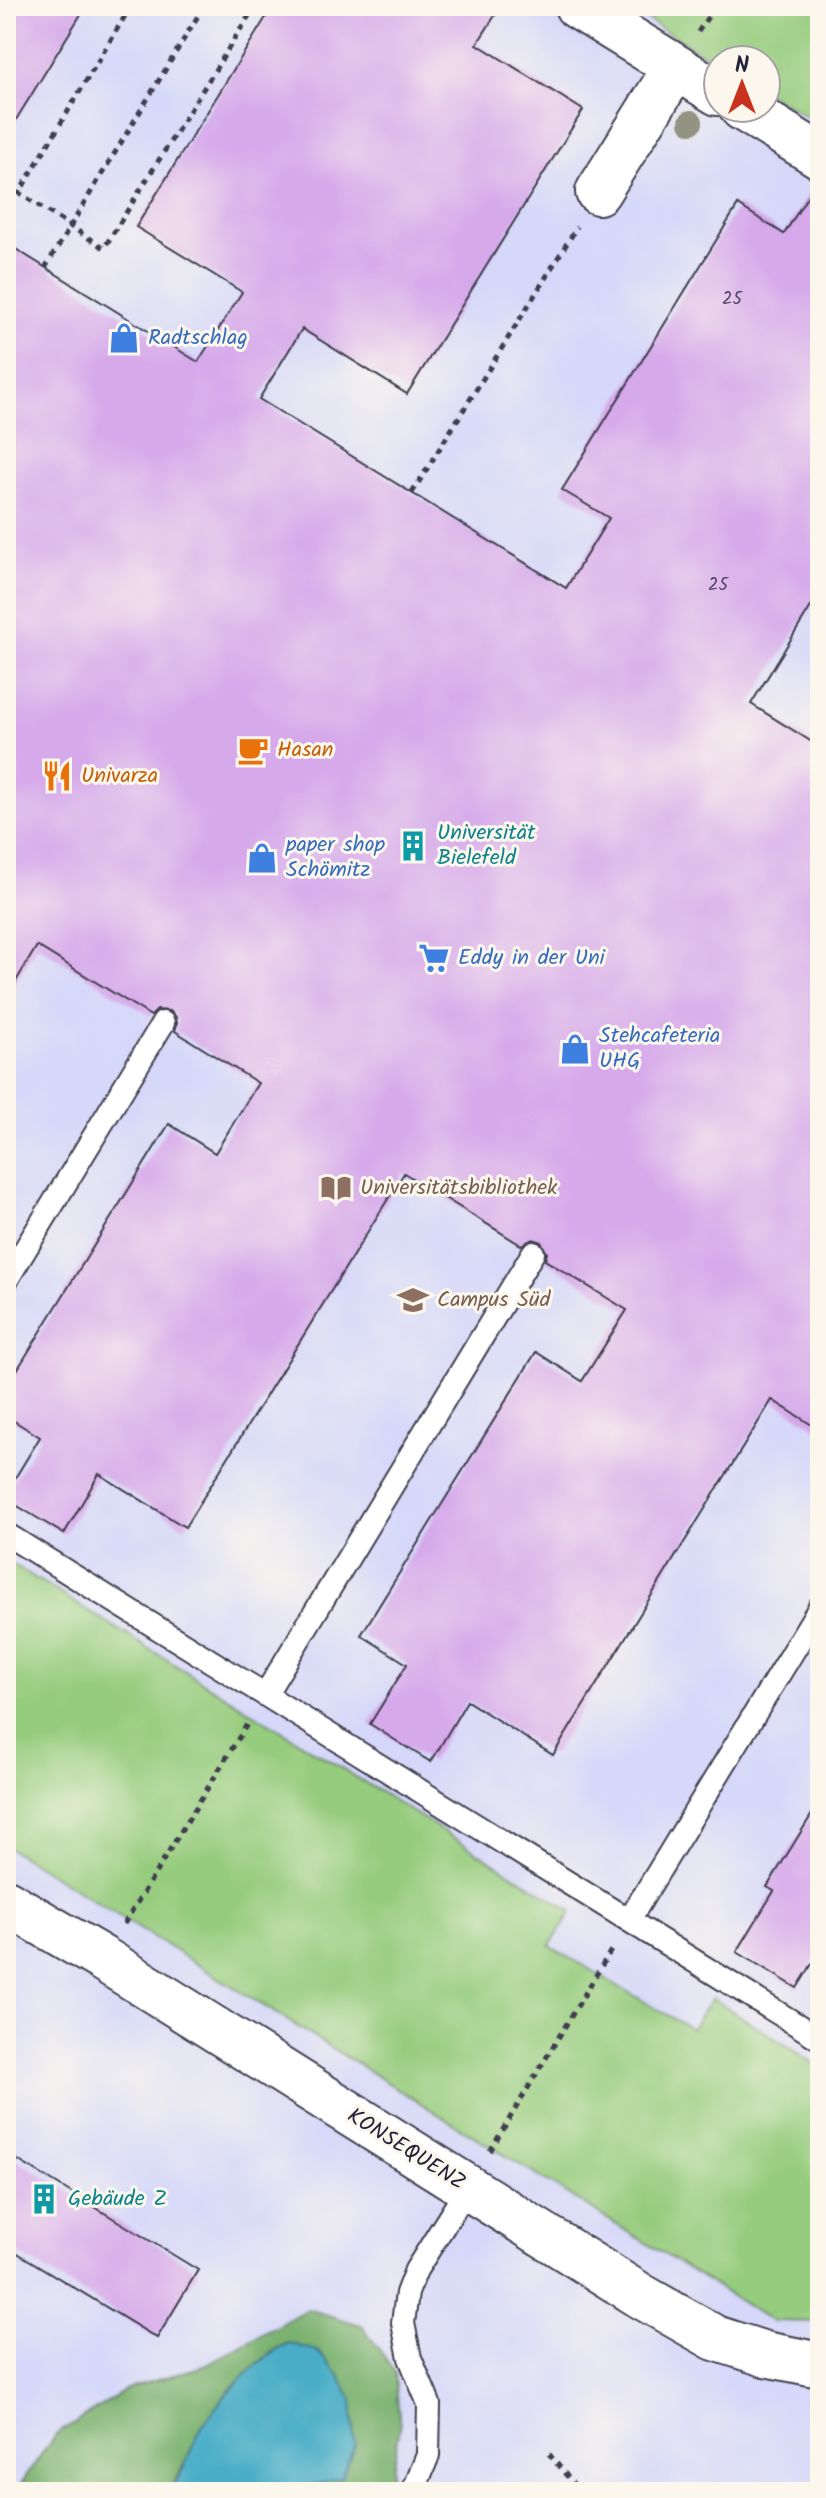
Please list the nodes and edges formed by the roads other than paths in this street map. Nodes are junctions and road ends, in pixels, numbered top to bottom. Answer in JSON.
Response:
{"nodes":[{"id":1,"x":577,"y":6,"type":"edge"},
{"id":2,"x":676,"y":67,"type":"junction"},
{"id":3,"x":702,"y":83,"type":"edge"},
{"id":4,"x":768,"y":124,"type":"edge"},
{"id":5,"x":820,"y":156,"type":"edge"},
{"id":6,"x":598,"y":192,"type":"road end"},
{"id":7,"x":163,"y":1023,"type":"dead end"},
{"id":8,"x":533,"y":1253,"type":"dead end"},
{"id":9,"x":6,"y":1281,"type":"edge"},
{"id":10,"x":6,"y":1534,"type":"edge"},
{"id":11,"x":820,"y":1607,"type":"edge"},
{"id":12,"x":265,"y":1695,"type":"junction"},
{"id":13,"x":6,"y":1902,"type":"edge"},
{"id":14,"x":629,"y":1920,"type":"junction"},
{"id":15,"x":820,"y":2039,"type":"edge"},
{"id":16,"x":467,"y":2189,"type":"junction"},
{"id":17,"x":820,"y":2365,"type":"edge"},
{"id":18,"x":413,"y":2492,"type":"edge"}],
"edges":[{"from":1,"to":2,"type":"street"},
{"from":2,"to":3,"type":"street"},
{"from":2,"to":6,"type":"street"},
{"from":4,"to":5,"type":"street"},
{"from":7,"to":9,"type":"lane"},
{"from":8,"to":12,"type":"lane"},
{"from":10,"to":12,"type":"lane"},
{"from":11,"to":14,"type":"lane"},
{"from":12,"to":14,"type":"lane"},
{"from":13,"to":16,"type":"street","name":"KONSEQUENZ"},
{"from":14,"to":15,"type":"lane"},
{"from":16,"to":17,"type":"street","name":"KONSEQUENZ"},
{"from":16,"to":18,"type":"lane"}]}
